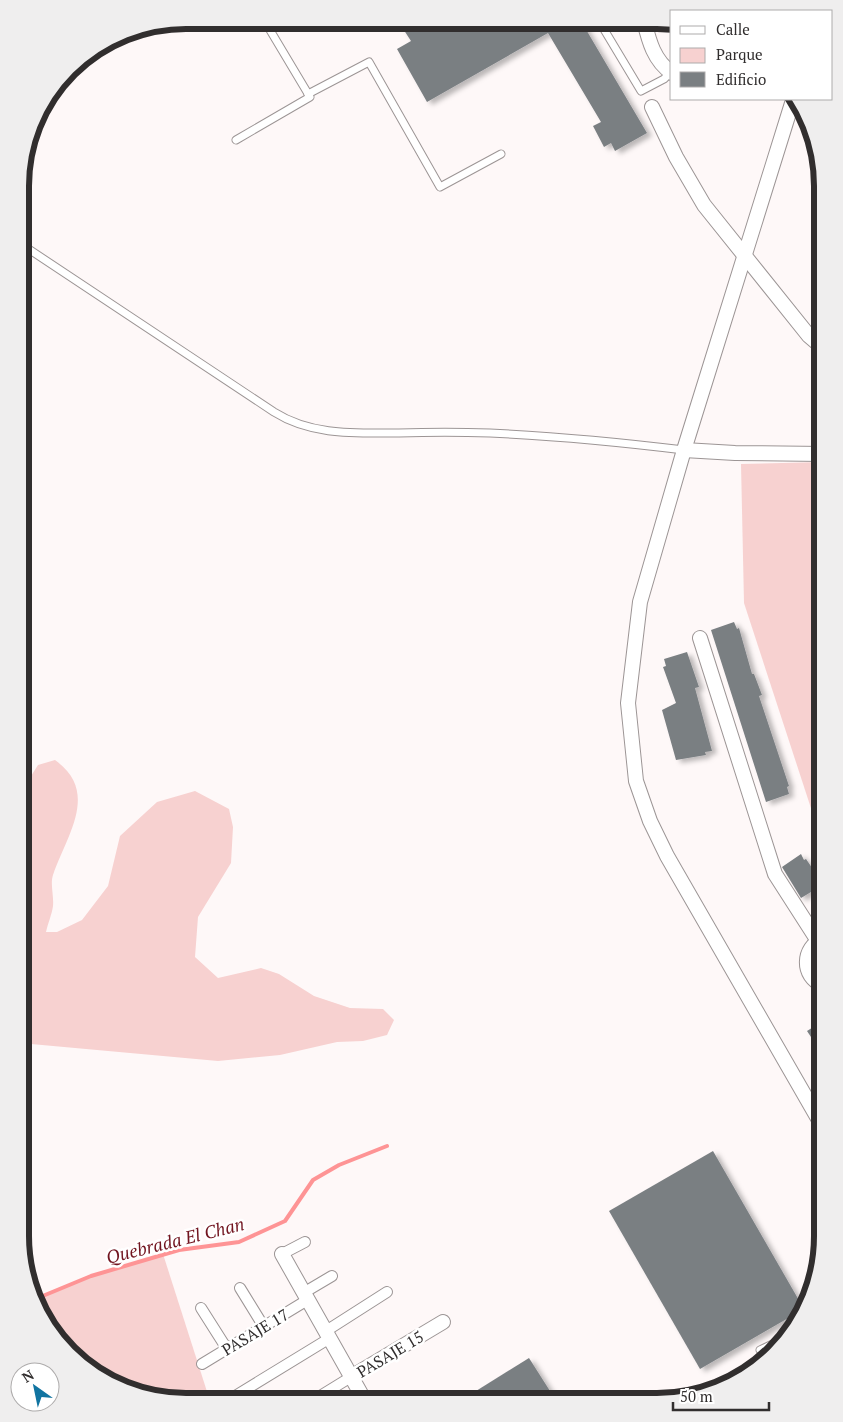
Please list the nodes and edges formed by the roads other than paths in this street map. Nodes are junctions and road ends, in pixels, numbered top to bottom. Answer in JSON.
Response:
{"nodes":[{"id":1,"x":269,"y":29,"type":"edge"},
{"id":2,"x":604,"y":29,"type":"edge"},
{"id":3,"x":646,"y":29,"type":"edge"},
{"id":4,"x":670,"y":72,"type":"edge"},
{"id":5,"x":670,"y":74,"type":"edge"},
{"id":6,"x":308,"y":94,"type":"junction"},
{"id":7,"x":792,"y":105,"type":"edge"},
{"id":8,"x":652,"y":107,"type":"dead end"},
{"id":9,"x":236,"y":140,"type":"dead end"},
{"id":10,"x":501,"y":154,"type":"dead end"},
{"id":11,"x":29,"y":249,"type":"edge"},
{"id":12,"x":744,"y":256,"type":"junction"},
{"id":13,"x":814,"y":340,"type":"edge"},
{"id":14,"x":684,"y":450,"type":"junction"},
{"id":15,"x":814,"y":454,"type":"edge"},
{"id":16,"x":700,"y":638,"type":"dead end"},
{"id":17,"x":814,"y":931,"type":"edge"},
{"id":18,"x":814,"y":947,"type":"edge"},
{"id":19,"x":814,"y":978,"type":"edge"},
{"id":20,"x":814,"y":1112,"type":"edge"},
{"id":21,"x":305,"y":1242,"type":"dead end"},
{"id":22,"x":282,"y":1254,"type":"joint"},
{"id":23,"x":332,"y":1276,"type":"dead end"},
{"id":24,"x":240,"y":1288,"type":"dead end"},
{"id":25,"x":387,"y":1292,"type":"dead end"},
{"id":26,"x":306,"y":1296,"type":"junction"},
{"id":27,"x":201,"y":1308,"type":"dead end"},
{"id":28,"x":443,"y":1322,"type":"dead end"},
{"id":29,"x":264,"y":1327,"type":"junction"},
{"id":30,"x":328,"y":1335,"type":"junction"},
{"id":31,"x":769,"y":1345,"type":"edge"},
{"id":32,"x":227,"y":1349,"type":"junction"},
{"id":33,"x":760,"y":1350,"type":"dead end"},
{"id":34,"x":202,"y":1364,"type":"dead end"},
{"id":35,"x":351,"y":1377,"type":"junction"},
{"id":36,"x":239,"y":1393,"type":"edge"},
{"id":37,"x":325,"y":1393,"type":"edge"},
{"id":38,"x":360,"y":1393,"type":"edge"}],
"edges":[{"from":1,"to":6,"type":"lane"},
{"from":2,"to":5,"type":"lane"},
{"from":3,"to":4,"type":"street"},
{"from":6,"to":9,"type":"lane"},
{"from":6,"to":10,"type":"lane"},
{"from":7,"to":12,"type":"street"},
{"from":8,"to":12,"type":"street"},
{"from":11,"to":14,"type":"lane"},
{"from":12,"to":13,"type":"street"},
{"from":12,"to":14,"type":"street"},
{"from":14,"to":15,"type":"street"},
{"from":14,"to":20,"type":"street"},
{"from":16,"to":17,"type":"street"},
{"from":18,"to":19,"type":"street"},
{"from":21,"to":22,"type":"street"},
{"from":22,"to":26,"type":"street"},
{"from":23,"to":26,"type":"street","name":"PASAJE 17"},
{"from":24,"to":29,"type":"street"},
{"from":25,"to":30,"type":"street"},
{"from":26,"to":29,"type":"street","name":"PASAJE 17"},
{"from":26,"to":30,"type":"street"},
{"from":27,"to":32,"type":"street"},
{"from":28,"to":35,"type":"street","name":"PASAJE 15"},
{"from":29,"to":32,"type":"street","name":"PASAJE 17"},
{"from":30,"to":35,"type":"street"},
{"from":30,"to":36,"type":"street"},
{"from":31,"to":33,"type":"lane"},
{"from":32,"to":34,"type":"street","name":"PASAJE 17"},
{"from":35,"to":37,"type":"street","name":"PASAJE 15"},
{"from":35,"to":38,"type":"street"}]}
